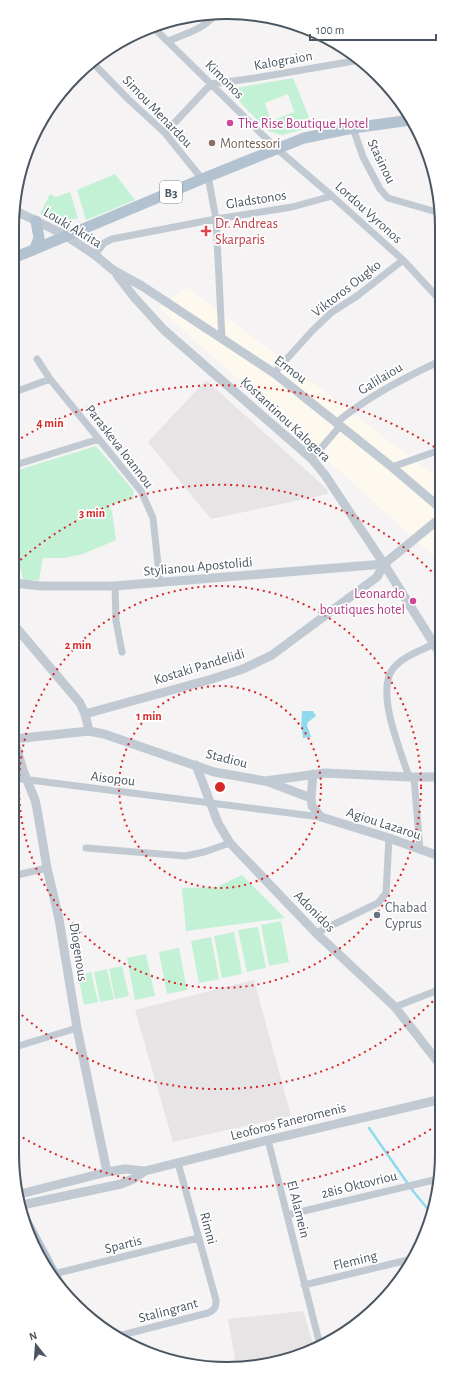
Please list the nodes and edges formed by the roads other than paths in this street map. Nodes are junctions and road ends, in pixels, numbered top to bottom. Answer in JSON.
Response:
{"nodes":[{"id":1,"x":211,"y":19,"type":"edge"},
{"id":2,"x":157,"y":31,"type":"edge"},
{"id":3,"x":168,"y":41,"type":"junction"},
{"id":4,"x":353,"y":61,"type":"edge"},
{"id":5,"x":96,"y":66,"type":"edge"},
{"id":6,"x":211,"y":84,"type":"junction"},
{"id":7,"x":406,"y":121,"type":"edge"},
{"id":8,"x":353,"y":128,"type":"junction"},
{"id":9,"x":165,"y":133,"type":"junction"},
{"id":10,"x":276,"y":148,"type":"junction"},
{"id":11,"x":205,"y":178,"type":"junction"},
{"id":12,"x":332,"y":196,"type":"junction"},
{"id":13,"x":435,"y":211,"type":"edge"},
{"id":14,"x":19,"y":213,"type":"edge"},
{"id":15,"x":216,"y":219,"type":"junction"},
{"id":16,"x":36,"y":221,"type":"junction"},
{"id":17,"x":65,"y":235,"type":"junction"},
{"id":18,"x":36,"y":248,"type":"junction"},
{"id":19,"x":95,"y":255,"type":"junction"},
{"id":20,"x":19,"y":256,"type":"edge"},
{"id":21,"x":403,"y":260,"type":"junction"},
{"id":22,"x":113,"y":270,"type":"junction"},
{"id":23,"x":142,"y":286,"type":"junction"},
{"id":24,"x":435,"y":295,"type":"edge"},
{"id":25,"x":134,"y":297,"type":"junction"},
{"id":26,"x":222,"y":338,"type":"junction"},
{"id":27,"x":37,"y":359,"type":"dead end"},
{"id":28,"x":435,"y":364,"type":"edge"},
{"id":29,"x":274,"y":373,"type":"junction"},
{"id":30,"x":50,"y":379,"type":"junction"},
{"id":31,"x":19,"y":391,"type":"edge"},
{"id":32,"x":338,"y":424,"type":"junction"},
{"id":33,"x":99,"y":439,"type":"junction"},
{"id":34,"x":435,"y":452,"type":"edge"},
{"id":35,"x":312,"y":459,"type":"junction"},
{"id":36,"x":19,"y":464,"type":"edge"},
{"id":37,"x":392,"y":467,"type":"junction"},
{"id":38,"x":435,"y":504,"type":"edge"},
{"id":39,"x":435,"y":522,"type":"edge"},
{"id":40,"x":384,"y":564,"type":"junction"},
{"id":41,"x":160,"y":583,"type":"junction"},
{"id":42,"x":19,"y":584,"type":"edge"},
{"id":43,"x":115,"y":586,"type":"junction"},
{"id":44,"x":19,"y":631,"type":"edge"},
{"id":45,"x":435,"y":645,"type":"edge"},
{"id":46,"x":435,"y":649,"type":"edge"},
{"id":47,"x":122,"y":652,"type":"dead end"},
{"id":48,"x":85,"y":714,"type":"junction"},
{"id":49,"x":89,"y":731,"type":"junction"},
{"id":50,"x":19,"y":738,"type":"edge"},
{"id":51,"x":19,"y":756,"type":"edge"},
{"id":52,"x":196,"y":765,"type":"junction"},
{"id":53,"x":313,"y":774,"type":"junction"},
{"id":54,"x":412,"y":777,"type":"junction"},
{"id":55,"x":435,"y":777,"type":"edge"},
{"id":56,"x":19,"y":779,"type":"edge"},
{"id":57,"x":28,"y":781,"type":"junction"},
{"id":58,"x":265,"y":781,"type":"junction"},
{"id":59,"x":311,"y":798,"type":"junction"},
{"id":60,"x":209,"y":803,"type":"junction"},
{"id":61,"x":321,"y":817,"type":"junction"},
{"id":62,"x":389,"y":838,"type":"junction"},
{"id":63,"x":230,"y":843,"type":"junction"},
{"id":64,"x":86,"y":848,"type":"dead end"},
{"id":65,"x":420,"y":850,"type":"junction"},
{"id":66,"x":435,"y":855,"type":"edge"},
{"id":67,"x":47,"y":868,"type":"junction"},
{"id":68,"x":19,"y":875,"type":"edge"},
{"id":69,"x":316,"y":933,"type":"junction"},
{"id":70,"x":435,"y":991,"type":"edge"},
{"id":71,"x":396,"y":1008,"type":"junction"},
{"id":72,"x":77,"y":1028,"type":"junction"},
{"id":73,"x":19,"y":1046,"type":"edge"},
{"id":74,"x":435,"y":1058,"type":"edge"},
{"id":75,"x":435,"y":1101,"type":"edge"},
{"id":76,"x":268,"y":1140,"type":"junction"},
{"id":77,"x":178,"y":1163,"type":"junction"},
{"id":78,"x":145,"y":1171,"type":"junction"},
{"id":79,"x":107,"y":1172,"type":"junction"},
{"id":80,"x":433,"y":1180,"type":"edge"},
{"id":81,"x":23,"y":1193,"type":"edge"},
{"id":82,"x":25,"y":1204,"type":"edge"},
{"id":83,"x":287,"y":1215,"type":"junction"},
{"id":84,"x":198,"y":1238,"type":"junction"},
{"id":85,"x":406,"y":1261,"type":"edge"},
{"id":86,"x":56,"y":1273,"type":"edge"},
{"id":87,"x":304,"y":1285,"type":"junction"},
{"id":88,"x":216,"y":1300,"type":"joint"},
{"id":89,"x":124,"y":1335,"type":"edge"},
{"id":90,"x":319,"y":1341,"type":"edge"}],
"edges":[{"from":1,"to":3,"type":"street"},
{"from":2,"to":3,"type":"street","name":"Kimonos"},
{"from":3,"to":6,"type":"street","name":"Kimonos"},
{"from":4,"to":6,"type":"street","name":"Kalograion"},
{"from":5,"to":9,"type":"street","name":"Simou Menardou"},
{"from":6,"to":9,"type":"street"},
{"from":6,"to":10,"type":"street","name":"Kimonos"},
{"from":7,"to":8,"type":"main road","number":"B3"},
{"from":8,"to":10,"type":"main road","number":"B3"},
{"from":8,"to":13,"type":"street","name":"Stasinou"},
{"from":9,"to":11,"type":"street","name":"Simou Menardou"},
{"from":10,"to":11,"type":"main road","number":"B3"},
{"from":10,"to":12,"type":"street","name":"Lordou Vyronos"},
{"from":11,"to":15,"type":"street"},
{"from":11,"to":17,"type":"main road","number":"B3"},
{"from":12,"to":15,"type":"street","name":"Gladstonos"},
{"from":12,"to":21,"type":"street","name":"Lordou Vyronos"},
{"from":14,"to":16,"type":"street","name":"Louki Akrita"},
{"from":15,"to":19,"type":"street","name":"Gladstonos"},
{"from":15,"to":26,"type":"street"},
{"from":16,"to":17,"type":"street","name":"Louki Akrita"},
{"from":16,"to":18,"type":"main road"},
{"from":17,"to":18,"type":"main road","number":"B3"},
{"from":17,"to":19,"type":"street","name":"Louki Akrita"},
{"from":18,"to":20,"type":"main road","number":"B3"},
{"from":19,"to":22,"type":"street","name":"Louki Akrita"},
{"from":21,"to":24,"type":"street","name":"Lordou Vyronos"},
{"from":21,"to":29,"type":"street","name":"Viktoros Ougko"},
{"from":22,"to":23,"type":"street","name":"Ermou"},
{"from":22,"to":25,"type":"street","name":"Kostantinou Kalogera"},
{"from":23,"to":25,"type":"street"},
{"from":23,"to":26,"type":"street","name":"Ermou"},
{"from":25,"to":35,"type":"street","name":"Kostantinou Kalogera"},
{"from":26,"to":29,"type":"street","name":"Ermou"},
{"from":27,"to":30,"type":"street","name":"Paraskeva Ioannou"},
{"from":28,"to":32,"type":"street","name":"Galilaiou"},
{"from":29,"to":32,"type":"street","name":"Ermou"},
{"from":30,"to":31,"type":"street"},
{"from":30,"to":33,"type":"street","name":"Paraskeva Ioannou"},
{"from":32,"to":35,"type":"street","name":"Galilaiou"},
{"from":32,"to":37,"type":"street","name":"Ermou"},
{"from":33,"to":36,"type":"street"},
{"from":33,"to":41,"type":"street","name":"Paraskeva Ioannou"},
{"from":34,"to":37,"type":"street"},
{"from":35,"to":40,"type":"street","name":"Kostantinou Kalogera"},
{"from":37,"to":38,"type":"street","name":"Ermou"},
{"from":39,"to":40,"type":"street","name":"Kostaki Pandelidi"},
{"from":40,"to":41,"type":"street","name":"Stylianou Apostolidi"},
{"from":40,"to":45,"type":"street","name":"Kostantinou Kalogera"},
{"from":40,"to":48,"type":"street","name":"Kostaki Pandelidi"},
{"from":41,"to":43,"type":"street","name":"Stylianou Apostolidi"},
{"from":42,"to":43,"type":"street","name":"Stylianou Apostolidi"},
{"from":43,"to":47,"type":"street"},
{"from":44,"to":48,"type":"street"},
{"from":46,"to":54,"type":"street"},
{"from":48,"to":49,"type":"street"},
{"from":49,"to":50,"type":"street","name":"Stadiou"},
{"from":49,"to":52,"type":"street","name":"Stadiou"},
{"from":51,"to":57,"type":"street","name":"Diogenous"},
{"from":52,"to":58,"type":"street","name":"Stadiou"},
{"from":52,"to":60,"type":"street","name":"Adonidos"},
{"from":53,"to":54,"type":"street","name":"Stadiou"},
{"from":53,"to":58,"type":"street","name":"Stadiou"},
{"from":53,"to":59,"type":"street"},
{"from":54,"to":55,"type":"street","name":"Stadiou"},
{"from":54,"to":65,"type":"street"},
{"from":56,"to":57,"type":"street","name":"Aisopou"},
{"from":57,"to":60,"type":"street","name":"Aisopou"},
{"from":57,"to":67,"type":"street","name":"Diogenous"},
{"from":58,"to":59,"type":"street"},
{"from":59,"to":61,"type":"street"},
{"from":60,"to":61,"type":"street","name":"Agiou Lazarou"},
{"from":60,"to":63,"type":"street","name":"Adonidos"},
{"from":61,"to":62,"type":"street","name":"Agiou Lazarou"},
{"from":62,"to":65,"type":"street","name":"Agiou Lazarou"},
{"from":62,"to":69,"type":"street"},
{"from":63,"to":64,"type":"street"},
{"from":63,"to":69,"type":"street","name":"Adonidos"},
{"from":65,"to":66,"type":"street","name":"Agiou Lazarou"},
{"from":67,"to":68,"type":"street"},
{"from":67,"to":72,"type":"street","name":"Diogenous"},
{"from":69,"to":71,"type":"street","name":"Adonidos"},
{"from":70,"to":71,"type":"street"},
{"from":71,"to":74,"type":"street","name":"Adonidos"},
{"from":72,"to":73,"type":"street"},
{"from":72,"to":79,"type":"street","name":"Diogenous"},
{"from":75,"to":76,"type":"street","name":"Leoforos Faneromenis"},
{"from":76,"to":77,"type":"street","name":"Leoforos Faneromenis"},
{"from":76,"to":83,"type":"street","name":"El Alamein"},
{"from":77,"to":78,"type":"street","name":"Leoforos Faneromenis"},
{"from":77,"to":84,"type":"street","name":"Rimni"},
{"from":78,"to":79,"type":"street","name":"Leoforos Faneromenis"},
{"from":78,"to":82,"type":"street","name":"Leoforos Faneromenis"},
{"from":79,"to":81,"type":"street","name":"Leoforos Faneromenis"},
{"from":80,"to":83,"type":"street","name":"28is Oktovriou"},
{"from":83,"to":87,"type":"street","name":"El Alamein"},
{"from":84,"to":86,"type":"street","name":"Spartis"},
{"from":84,"to":88,"type":"street","name":"Rimni"},
{"from":85,"to":87,"type":"street","name":"Fleming"},
{"from":87,"to":90,"type":"street","name":"El Alamein"},
{"from":88,"to":89,"type":"street","name":"Stalingrant"}]}
